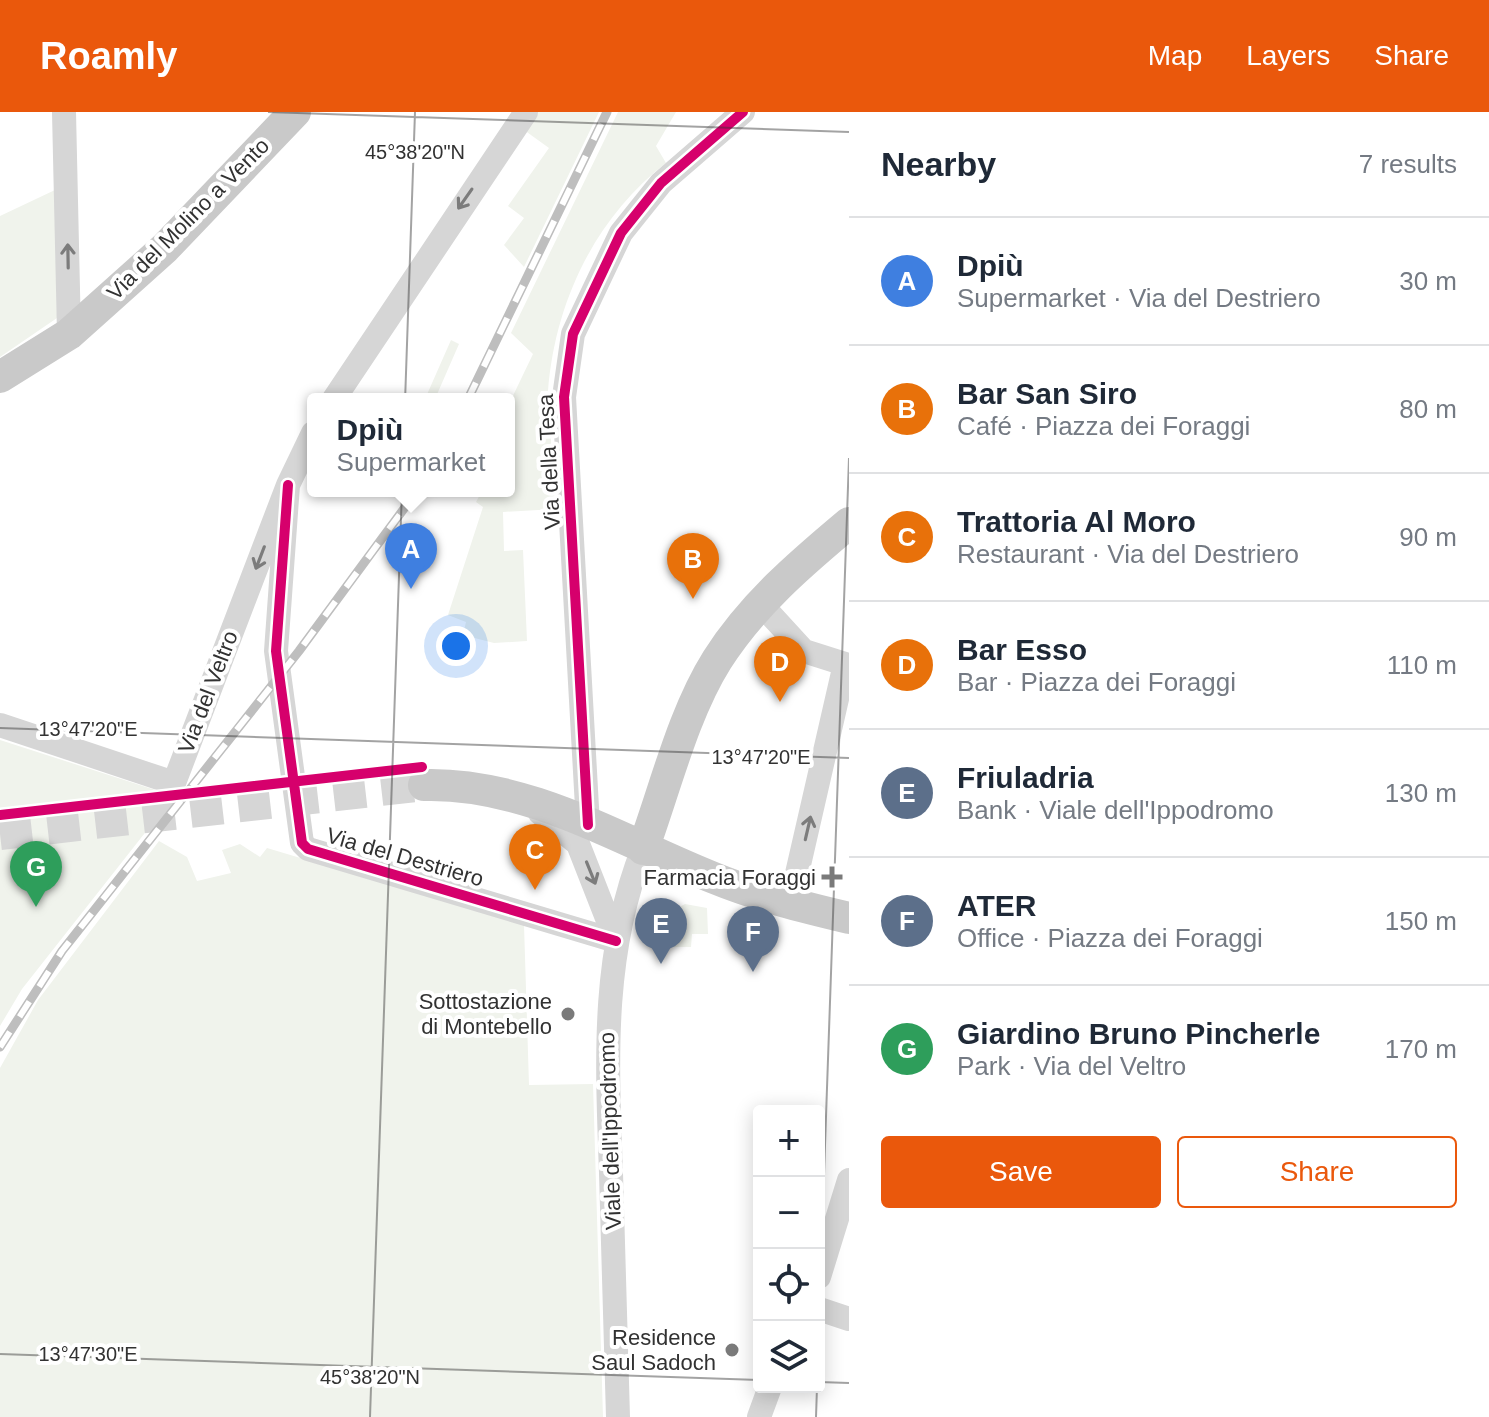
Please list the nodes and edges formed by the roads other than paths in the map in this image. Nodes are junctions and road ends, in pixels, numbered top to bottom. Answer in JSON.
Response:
{"nodes":[{"id":1,"x":64,"y":112,"type":"edge"},
{"id":2,"x":295,"y":112,"type":"edge"},
{"id":3,"x":526,"y":112,"type":"edge"},
{"id":4,"x":743,"y":112,"type":"edge"},
{"id":5,"x":69,"y":334,"type":"junction"},
{"id":6,"x":0,"y":377,"type":"edge"},
{"id":7,"x":338,"y":393,"type":"edge"},
{"id":8,"x":307,"y":445,"type":"edge"},
{"id":9,"x":288,"y":485,"type":"junction"},
{"id":10,"x":849,"y":523,"type":"edge"},
{"id":11,"x":760,"y":603,"type":"junction"},
{"id":12,"x":847,"y":665,"type":"edge"},
{"id":13,"x":0,"y":725,"type":"edge"},
{"id":14,"x":424,"y":785,"type":"tunnel mouth"},
{"id":15,"x":492,"y":790,"type":"junction"},
{"id":16,"x":588,"y":825,"type":"junction"},
{"id":17,"x":643,"y":849,"type":"junction"},
{"id":18,"x":790,"y":904,"type":"junction"},
{"id":19,"x":849,"y":918,"type":"edge"},
{"id":20,"x":616,"y":941,"type":"junction"},
{"id":21,"x":849,"y":1180,"type":"edge"},
{"id":22,"x":825,"y":1258,"type":"edge"},
{"id":23,"x":825,"y":1311,"type":"edge"},
{"id":24,"x":849,"y":1319,"type":"edge"},
{"id":25,"x":768,"y":1393,"type":"edge"},
{"id":26,"x":618,"y":1417,"type":"edge"},
{"id":27,"x":759,"y":1417,"type":"edge"}],
"edges":[{"from":5,"to":1,"type":"street","one_way":true},
{"from":2,"to":5,"type":"main road","name":"Via del Molino a Vento"},
{"from":3,"to":7,"type":"street","one_way":true},
{"from":4,"to":16,"type":"street","name":"Via della Tesa"},
{"from":5,"to":6,"type":"main road","name":"Via del Molino a Vento"},
{"from":8,"to":9,"type":"street","name":"Via del Veltro"},
{"from":9,"to":13,"type":"street","name":"Via del Veltro","one_way":true},
{"from":9,"to":20,"type":"street","name":"Via del Destriero"},
{"from":10,"to":11,"type":"main road"},
{"from":11,"to":12,"type":"street"},
{"from":11,"to":17,"type":"main road"},
{"from":18,"to":12,"type":"street","one_way":true},
{"from":14,"to":15,"type":"main road"},
{"from":15,"to":16,"type":"main road"},
{"from":15,"to":20,"type":"street","one_way":true},
{"from":16,"to":17,"type":"main road"},
{"from":17,"to":18,"type":"main road"},
{"from":17,"to":20,"type":"street","name":"Viale dell'Ippodromo"},
{"from":18,"to":19,"type":"main road"},
{"from":20,"to":26,"type":"street","name":"Viale dell'Ippodromo"},
{"from":21,"to":22,"type":"street"},
{"from":23,"to":24,"type":"street"},
{"from":25,"to":27,"type":"street"}]}
